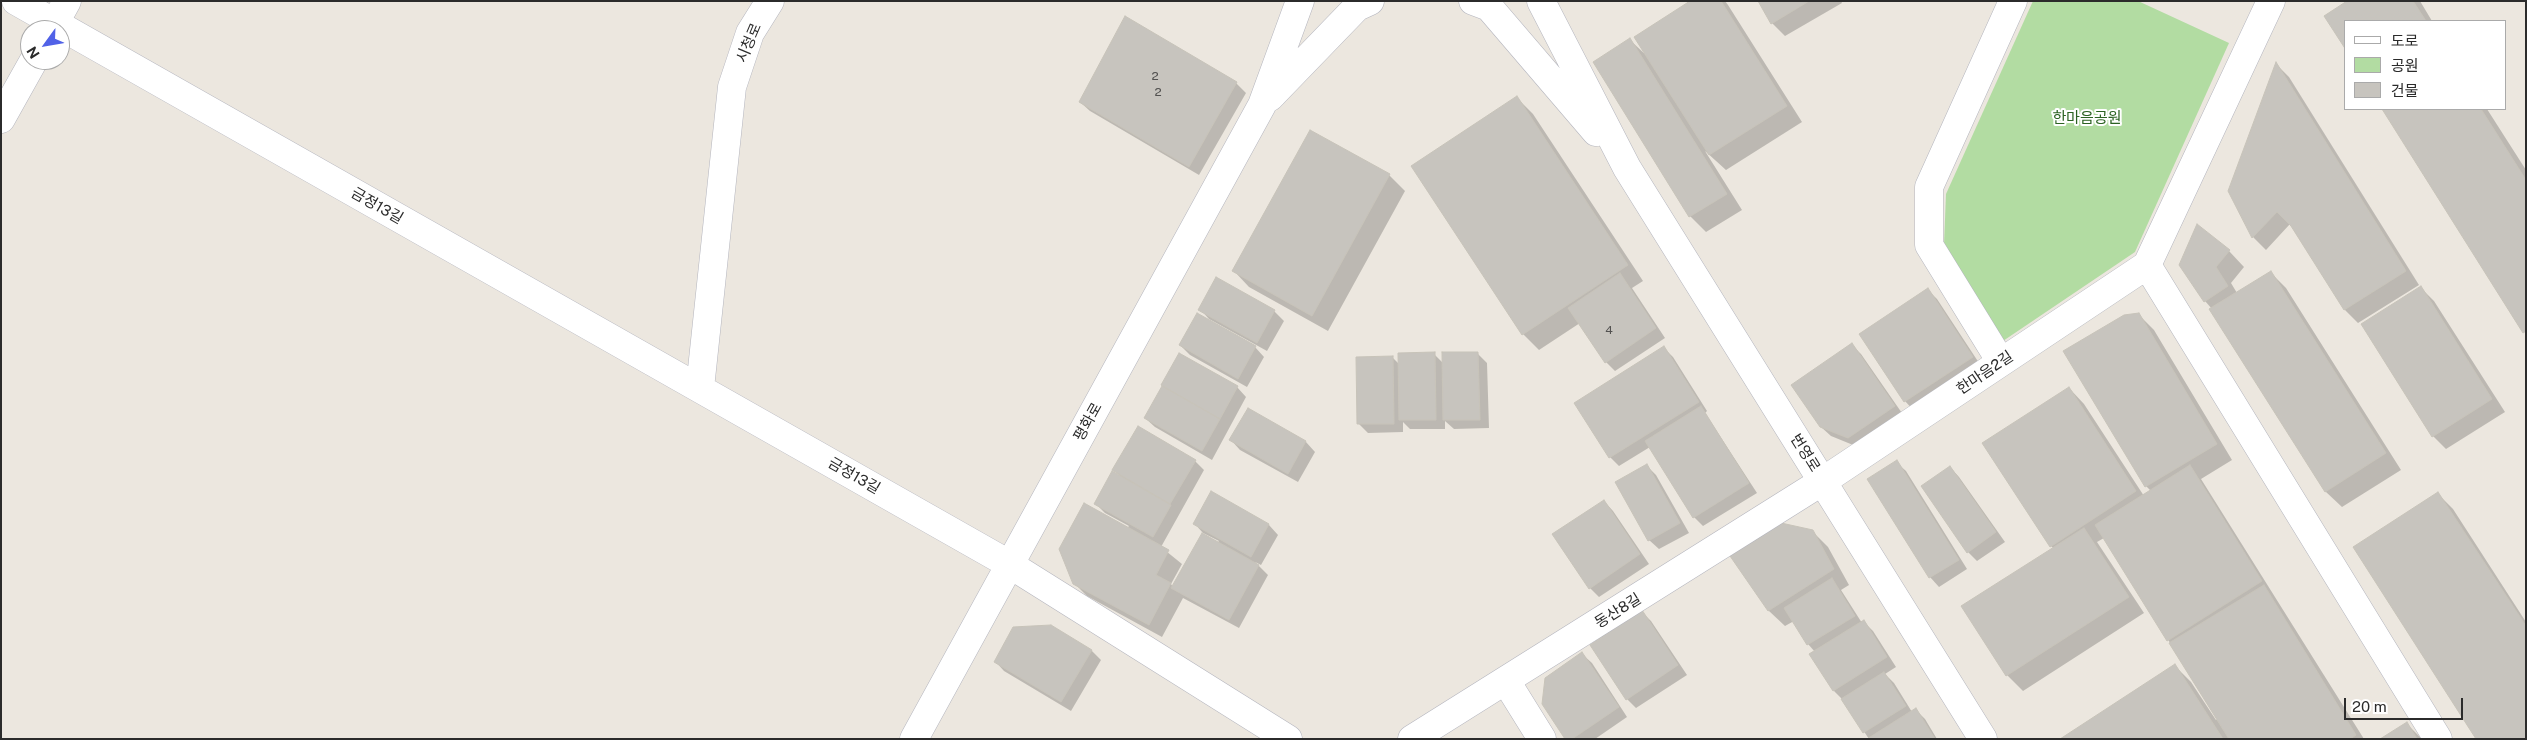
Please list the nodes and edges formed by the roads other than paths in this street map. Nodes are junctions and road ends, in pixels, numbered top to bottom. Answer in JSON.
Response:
{"nodes":[{"id":1,"x":16,"y":1,"type":"edge"},
{"id":2,"x":770,"y":1,"type":"edge"},
{"id":3,"x":1300,"y":1,"type":"edge"},
{"id":4,"x":1370,"y":1,"type":"edge"},
{"id":5,"x":1473,"y":1,"type":"edge"},
{"id":6,"x":1541,"y":1,"type":"edge"},
{"id":7,"x":2013,"y":1,"type":"edge"},
{"id":8,"x":2270,"y":1,"type":"edge"},
{"id":9,"x":57,"y":18,"type":"edge"},
{"id":10,"x":28,"y":70,"type":"edge"},
{"id":11,"x":1262,"y":105,"type":"junction"},
{"id":12,"x":1,"y":119,"type":"edge"},
{"id":13,"x":1627,"y":168,"type":"junction"},
{"id":14,"x":2147,"y":265,"type":"junction"},
{"id":15,"x":2001,"y":362,"type":"junction"},
{"id":16,"x":700,"y":388,"type":"junction"},
{"id":17,"x":1823,"y":481,"type":"junction"},
{"id":18,"x":1009,"y":564,"type":"junction"},
{"id":19,"x":1506,"y":681,"type":"junction"},
{"id":20,"x":914,"y":739,"type":"edge"},
{"id":21,"x":1288,"y":739,"type":"edge"},
{"id":22,"x":1412,"y":739,"type":"edge"},
{"id":23,"x":1542,"y":739,"type":"edge"},
{"id":24,"x":1984,"y":739,"type":"edge"},
{"id":25,"x":2438,"y":739,"type":"edge"}],
"edges":[{"from":1,"to":9,"type":"street","name":"금정13길"},
{"from":2,"to":16,"type":"street","name":"시청로"},
{"from":3,"to":11,"type":"street"},
{"from":4,"to":11,"type":"street"},
{"from":5,"to":13,"type":"street"},
{"from":6,"to":13,"type":"street"},
{"from":7,"to":15,"type":"street"},
{"from":8,"to":14,"type":"street"},
{"from":9,"to":16,"type":"street","name":"금정13길"},
{"from":10,"to":12,"type":"street"},
{"from":11,"to":18,"type":"street","name":"평화로"},
{"from":13,"to":17,"type":"street","name":"번영로"},
{"from":14,"to":15,"type":"street","name":"한마음2길"},
{"from":14,"to":25,"type":"street"},
{"from":15,"to":17,"type":"street","name":"한마음2길"},
{"from":16,"to":18,"type":"street","name":"금정13길"},
{"from":17,"to":19,"type":"street","name":"동산8길"},
{"from":17,"to":24,"type":"street","name":"번영로"},
{"from":18,"to":20,"type":"street","name":"평화로"},
{"from":18,"to":21,"type":"street","name":"금정13길"},
{"from":19,"to":22,"type":"street","name":"동산8길"},
{"from":19,"to":23,"type":"street"}]}
